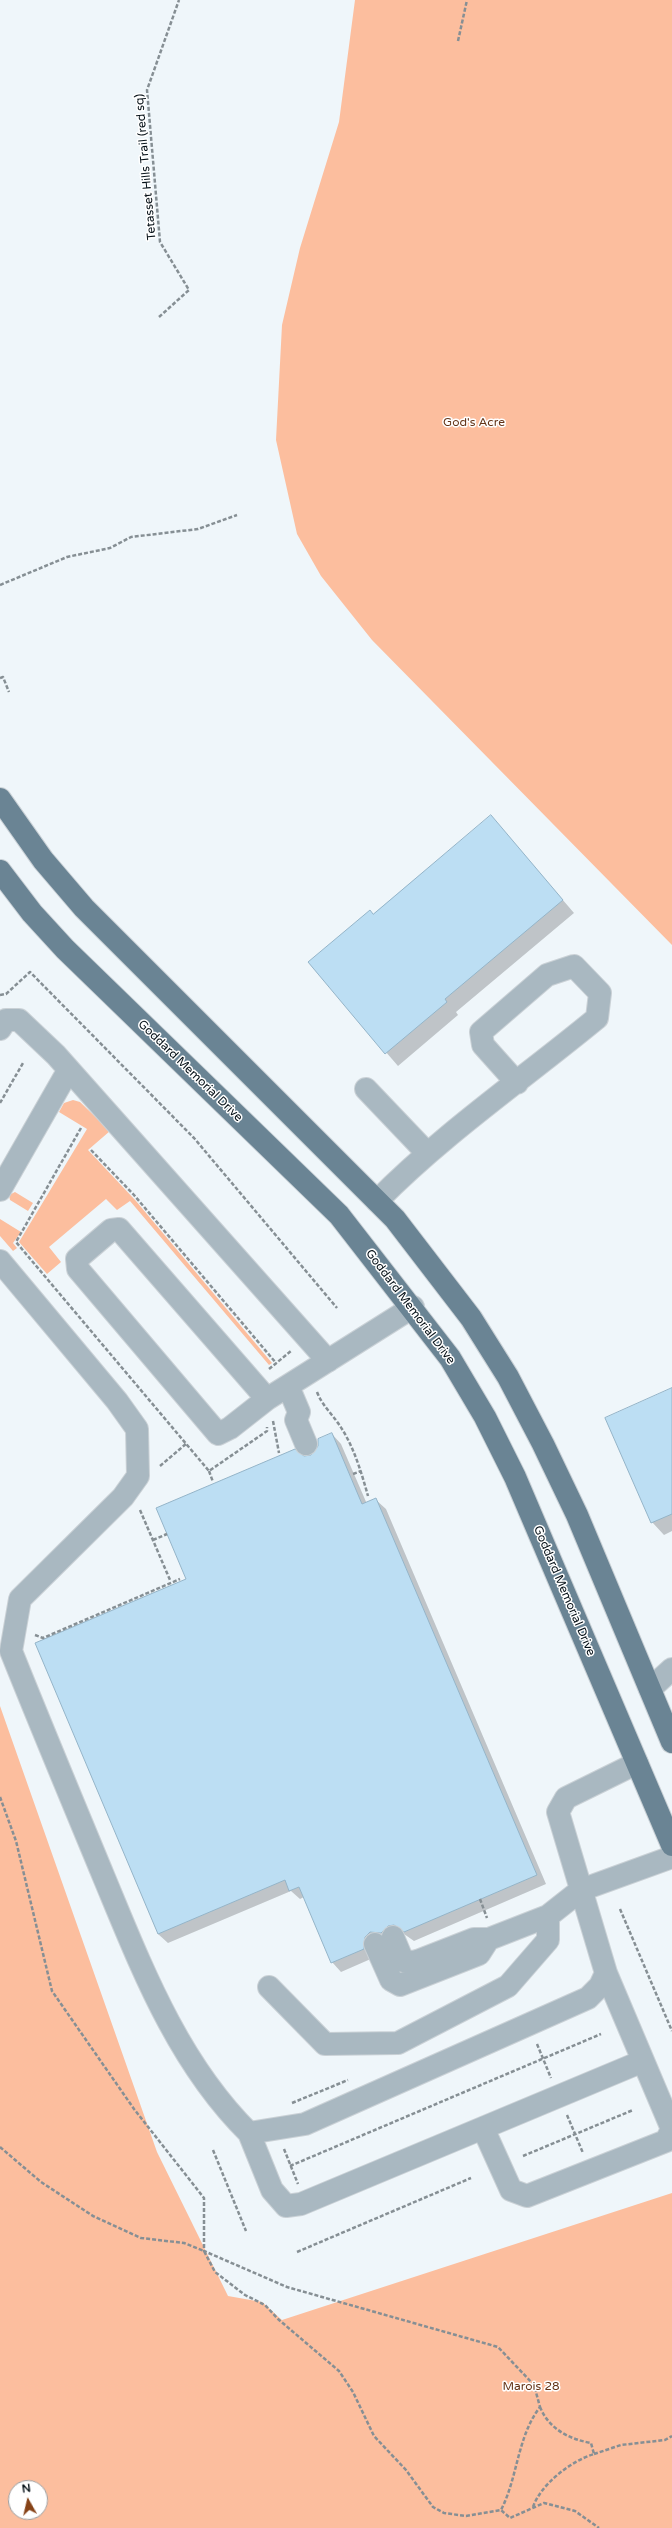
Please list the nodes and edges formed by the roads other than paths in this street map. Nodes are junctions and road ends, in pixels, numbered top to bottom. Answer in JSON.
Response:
{"nodes":[{"id":1,"x":0,"y":799,"type":"edge"},
{"id":2,"x":0,"y":871,"type":"edge"},
{"id":3,"x":0,"y":1029,"type":"edge"},
{"id":4,"x":68,"y":1071,"type":"junction"},
{"id":5,"x":517,"y":1082,"type":"junction"},
{"id":6,"x":366,"y":1089,"type":"dead end"},
{"id":7,"x":427,"y":1153,"type":"junction"},
{"id":8,"x":0,"y":1190,"type":"edge"},
{"id":9,"x":377,"y":1201,"type":"junction"},
{"id":10,"x":0,"y":1261,"type":"edge"},
{"id":11,"x":413,"y":1308,"type":"junction"},
{"id":12,"x":328,"y":1361,"type":"junction"},
{"id":13,"x":288,"y":1386,"type":"junction"},
{"id":14,"x":269,"y":1408,"type":"junction"},
{"id":15,"x":313,"y":1441,"type":"dead end"},
{"id":16,"x":672,"y":1669,"type":"edge"},
{"id":17,"x":650,"y":1689,"type":"junction"},
{"id":18,"x":672,"y":1742,"type":"edge"},
{"id":19,"x":637,"y":1763,"type":"junction"},
{"id":20,"x":672,"y":1845,"type":"edge"},
{"id":21,"x":672,"y":1857,"type":"edge"},
{"id":22,"x":581,"y":1890,"type":"junction"},
{"id":23,"x":548,"y":1916,"type":"junction"},
{"id":24,"x":384,"y":1940,"type":"dead end"},
{"id":25,"x":606,"y":1973,"type":"junction"},
{"id":26,"x":269,"y":1987,"type":"dead end"},
{"id":27,"x":643,"y":2060,"type":"junction"},
{"id":28,"x":483,"y":2128,"type":"junction"},
{"id":29,"x":249,"y":2133,"type":"junction"}],
"edges":[{"from":1,"to":9,"type":"main road"},
{"from":2,"to":11,"type":"main road","name":"Goddard Memorial Drive"},
{"from":3,"to":4,"type":"lane"},
{"from":4,"to":8,"type":"lane"},
{"from":4,"to":12,"type":"lane"},
{"from":5,"to":5,"type":"lane"},
{"from":5,"to":7,"type":"lane"},
{"from":6,"to":7,"type":"lane"},
{"from":7,"to":9,"type":"lane"},
{"from":9,"to":17,"type":"main road"},
{"from":10,"to":29,"type":"lane"},
{"from":11,"to":12,"type":"lane"},
{"from":11,"to":19,"type":"main road","name":"Goddard Memorial Drive"},
{"from":12,"to":13,"type":"lane"},
{"from":13,"to":14,"type":"lane"},
{"from":13,"to":15,"type":"lane"},
{"from":14,"to":14,"type":"lane"},
{"from":16,"to":17,"type":"lane"},
{"from":17,"to":18,"type":"main road"},
{"from":19,"to":20,"type":"main road","name":"Goddard Memorial Drive"},
{"from":19,"to":22,"type":"lane"},
{"from":21,"to":22,"type":"lane"},
{"from":22,"to":23,"type":"lane"},
{"from":22,"to":25,"type":"lane"},
{"from":23,"to":24,"type":"lane"},
{"from":23,"to":26,"type":"lane"},
{"from":25,"to":27,"type":"lane"},
{"from":25,"to":29,"type":"lane"},
{"from":27,"to":28,"type":"lane"},
{"from":27,"to":28,"type":"lane"},
{"from":28,"to":29,"type":"lane"}]}
